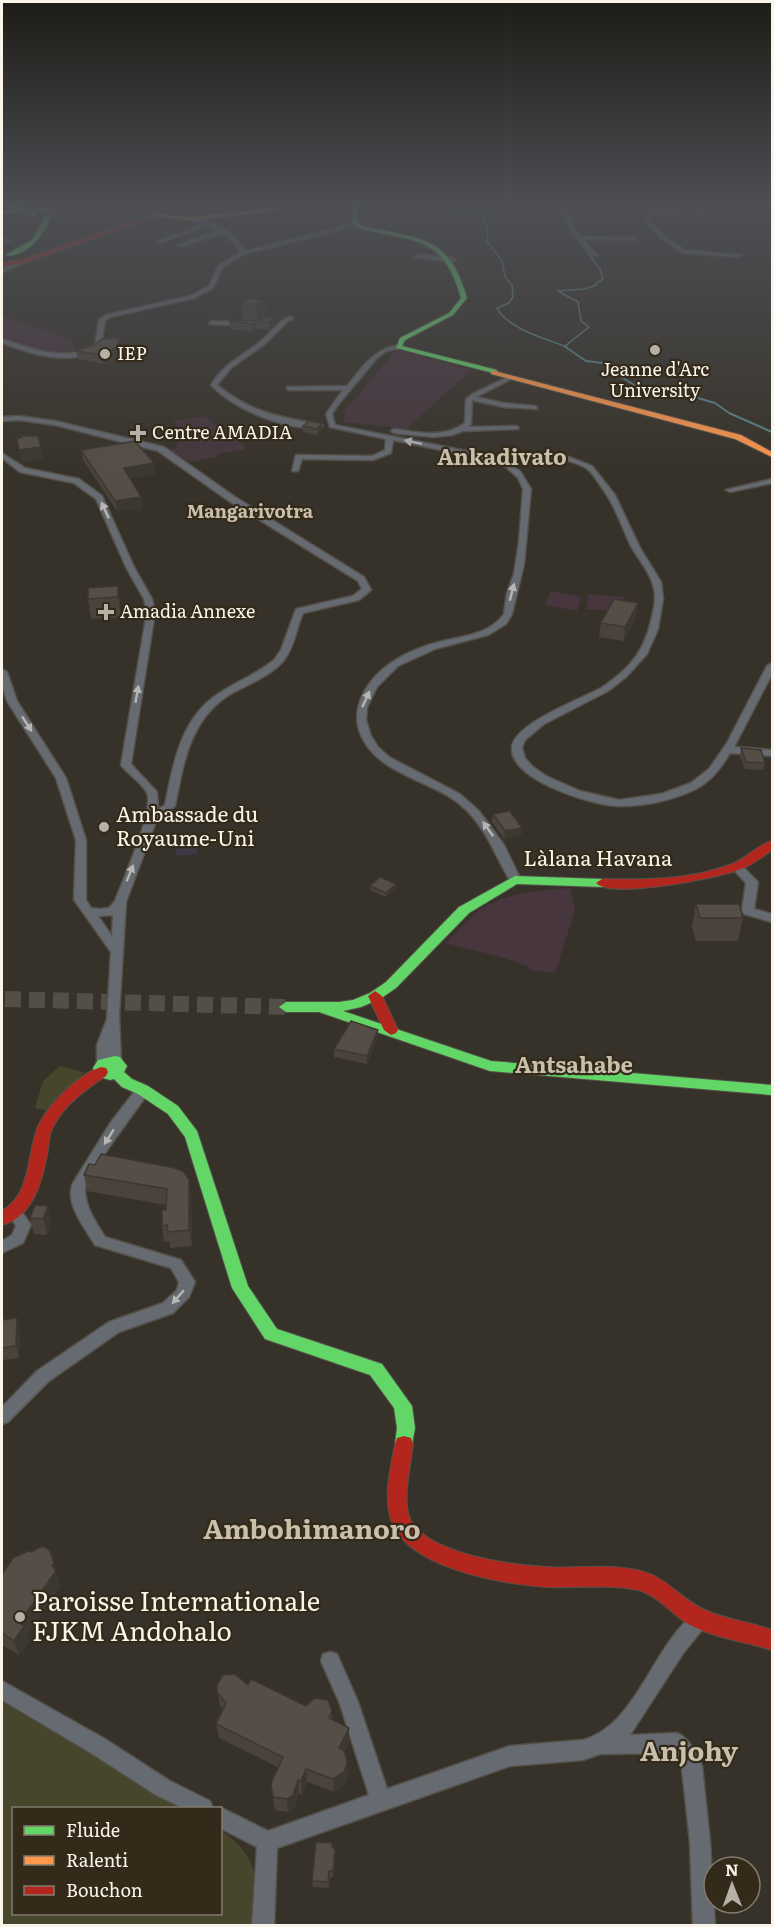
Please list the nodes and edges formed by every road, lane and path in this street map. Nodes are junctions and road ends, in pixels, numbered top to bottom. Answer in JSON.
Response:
{"nodes":[{"id":1,"x":201,"y":294,"type":"edge"},
{"id":2,"x":463,"y":294,"type":"edge"},
{"id":3,"x":285,"y":319,"type":"dead end"},
{"id":4,"x":211,"y":323,"type":"dead end"},
{"id":5,"x":257,"y":324,"type":"edge"},
{"id":6,"x":2,"y":341,"type":"edge"},
{"id":7,"x":398,"y":347,"type":"junction"},
{"id":8,"x":510,"y":378,"type":"junction"},
{"id":9,"x":289,"y":388,"type":"dead end"},
{"id":10,"x":349,"y":388,"type":"junction"},
{"id":11,"x":471,"y":398,"type":"junction"},
{"id":12,"x":535,"y":408,"type":"dead end"},
{"id":13,"x":2,"y":419,"type":"edge"},
{"id":14,"x":332,"y":426,"type":"junction"},
{"id":15,"x":516,"y":428,"type":"dead end"},
{"id":16,"x":462,"y":429,"type":"junction"},
{"id":17,"x":390,"y":437,"type":"junction"},
{"id":18,"x":2,"y":455,"type":"edge"},
{"id":19,"x":772,"y":455,"type":"edge"},
{"id":20,"x":491,"y":458,"type":"junction"},
{"id":21,"x":295,"y":469,"type":"dead end"},
{"id":22,"x":772,"y":481,"type":"edge"},
{"id":23,"x":730,"y":490,"type":"dead end"},
{"id":24,"x":772,"y":666,"type":"edge"},
{"id":25,"x":2,"y":672,"type":"edge"},
{"id":26,"x":728,"y":750,"type":"junction"},
{"id":27,"x":772,"y":753,"type":"edge"},
{"id":28,"x":152,"y":817,"type":"junction"},
{"id":29,"x":771,"y":844,"type":"edge"},
{"id":30,"x":737,"y":867,"type":"junction"},
{"id":31,"x":515,"y":880,"type":"junction"},
{"id":32,"x":120,"y":902,"type":"junction"},
{"id":33,"x":86,"y":910,"type":"junction"},
{"id":34,"x":772,"y":918,"type":"edge"},
{"id":35,"x":116,"y":950,"type":"junction"},
{"id":36,"x":375,"y":996,"type":"junction"},
{"id":37,"x":356,"y":1004,"type":"junction"},
{"id":38,"x":286,"y":1007,"type":"tunnel mouth"},
{"id":39,"x":320,"y":1008,"type":"junction"},
{"id":40,"x":391,"y":1030,"type":"junction"},
{"id":41,"x":404,"y":1036,"type":"junction"},
{"id":42,"x":109,"y":1068,"type":"junction"},
{"id":43,"x":143,"y":1090,"type":"junction"},
{"id":44,"x":772,"y":1090,"type":"edge"},
{"id":45,"x":8,"y":1216,"type":"edge"},
{"id":46,"x":2,"y":1247,"type":"edge"},
{"id":47,"x":2,"y":1417,"type":"edge"},
{"id":48,"x":700,"y":1619,"type":"junction"},
{"id":49,"x":772,"y":1640,"type":"edge"},
{"id":50,"x":330,"y":1660,"type":"dead end"},
{"id":51,"x":2,"y":1690,"type":"edge"},
{"id":52,"x":597,"y":1746,"type":"junction"},
{"id":53,"x":381,"y":1802,"type":"junction"},
{"id":54,"x":199,"y":1807,"type":"edge"},
{"id":55,"x":222,"y":1818,"type":"edge"},
{"id":56,"x":267,"y":1841,"type":"junction"},
{"id":57,"x":263,"y":1926,"type":"edge"},
{"id":58,"x":704,"y":1926,"type":"edge"}],
"edges":[{"from":1,"to":6,"type":"street"},
{"from":2,"to":7,"type":"main road"},
{"from":3,"to":14,"type":"street"},
{"from":4,"to":5,"type":"street"},
{"from":7,"to":8,"type":"main road"},
{"from":7,"to":10,"type":"street"},
{"from":8,"to":11,"type":"street"},
{"from":8,"to":19,"type":"main road"},
{"from":9,"to":10,"type":"street"},
{"from":10,"to":14,"type":"street"},
{"from":11,"to":12,"type":"street"},
{"from":11,"to":16,"type":"street"},
{"from":13,"to":28,"type":"street"},
{"from":14,"to":16,"type":"street"},
{"from":14,"to":17,"type":"street"},
{"from":15,"to":16,"type":"street"},
{"from":20,"to":17,"type":"street","one_way":true},
{"from":17,"to":21,"type":"street"},
{"from":28,"to":18,"type":"street","one_way":true},
{"from":20,"to":26,"type":"street"},
{"from":31,"to":20,"type":"street","one_way":true},
{"from":22,"to":23,"type":"street"},
{"from":24,"to":26,"type":"street"},
{"from":25,"to":33,"type":"street","one_way":true},
{"from":26,"to":27,"type":"street"},
{"from":32,"to":28,"type":"street","one_way":true},
{"from":29,"to":30,"type":"main road","name":"Làlana Havana"},
{"from":30,"to":31,"type":"main road","name":"Làlana Havana"},
{"from":30,"to":34,"type":"street"},
{"from":31,"to":36,"type":"main road","name":"Làlana Havana"},
{"from":32,"to":33,"type":"street"},
{"from":32,"to":35,"type":"street"},
{"from":33,"to":35,"type":"street"},
{"from":35,"to":42,"type":"street"},
{"from":36,"to":37,"type":"main road","name":"Làlana Havana"},
{"from":36,"to":40,"type":"main road"},
{"from":37,"to":39,"type":"main road","name":"Làlana Havana"},
{"from":37,"to":40,"type":"main road"},
{"from":38,"to":39,"type":"main road","name":"Làlana Havana"},
{"from":39,"to":41,"type":"main road"},
{"from":40,"to":41,"type":"main road"},
{"from":41,"to":44,"type":"main road"},
{"from":42,"to":43,"type":"main road"},
{"from":42,"to":45,"type":"main road"},
{"from":43,"to":47,"type":"street","one_way":true},
{"from":43,"to":48,"type":"main road"},
{"from":45,"to":46,"type":"street"},
{"from":48,"to":49,"type":"main road"},
{"from":48,"to":52,"type":"street"},
{"from":50,"to":53,"type":"street"},
{"from":51,"to":54,"type":"street"},
{"from":52,"to":53,"type":"street"},
{"from":52,"to":58,"type":"street"},
{"from":53,"to":56,"type":"street"},
{"from":55,"to":56,"type":"street"},
{"from":56,"to":57,"type":"street"}]}
